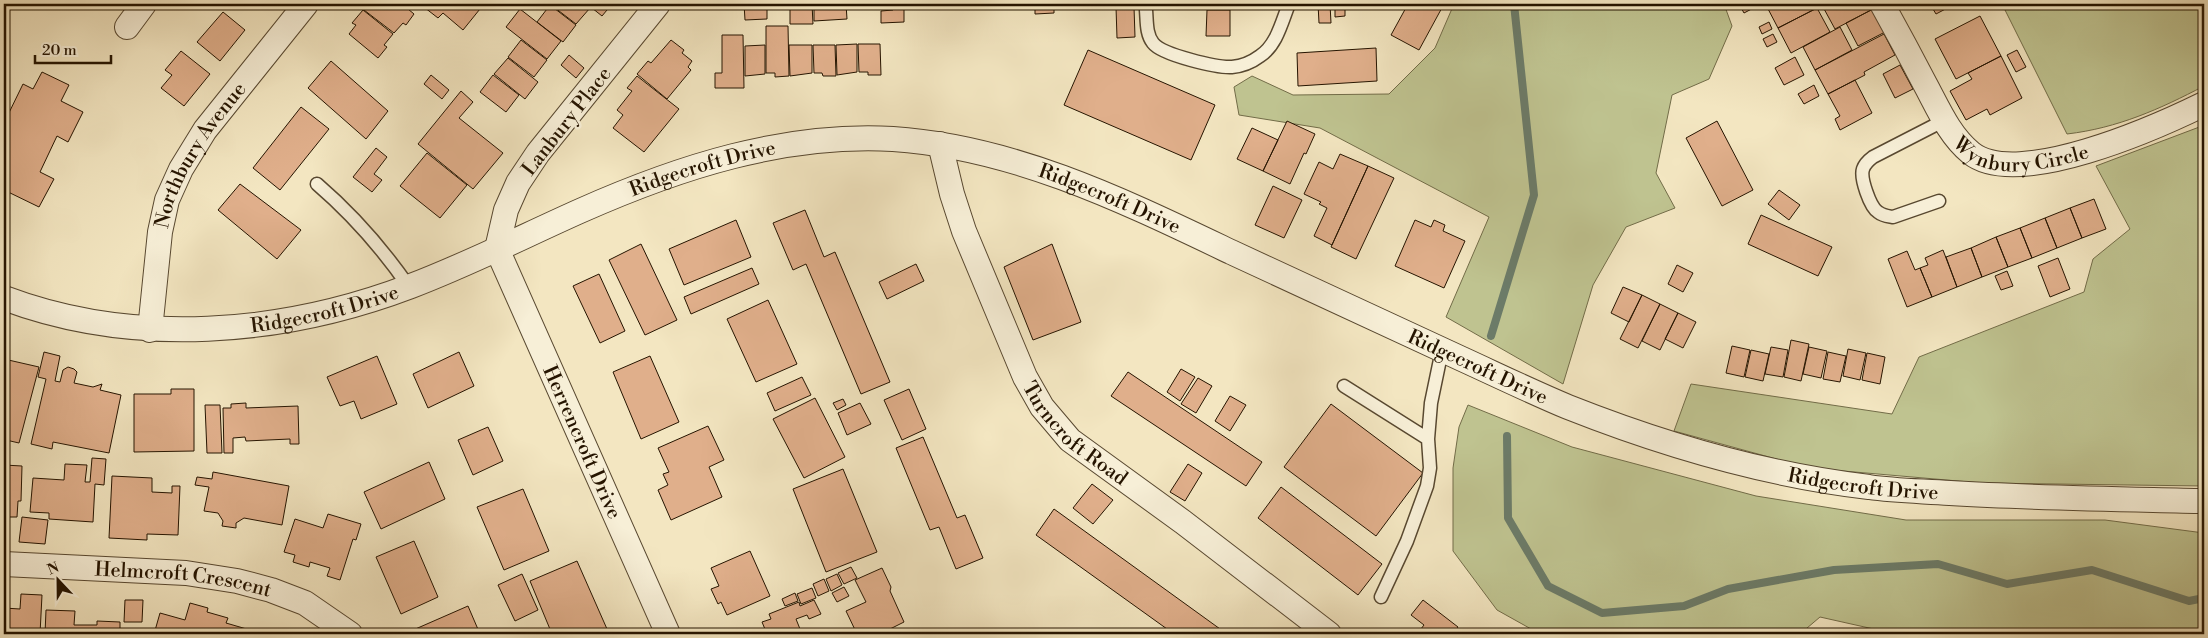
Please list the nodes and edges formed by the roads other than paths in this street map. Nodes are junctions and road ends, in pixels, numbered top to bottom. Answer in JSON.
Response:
{"nodes":[{"id":1,"x":144,"y":4,"type":"edge"},
{"id":2,"x":306,"y":4,"type":"edge"},
{"id":3,"x":658,"y":4,"type":"edge"},
{"id":4,"x":1289,"y":4,"type":"edge"},
{"id":5,"x":1882,"y":4,"type":"edge"},
{"id":6,"x":1146,"y":10,"type":"dead end"},
{"id":7,"x":127,"y":27,"type":"dead end"},
{"id":8,"x":2204,"y":104,"type":"edge"},
{"id":9,"x":1945,"y":120,"type":"junction"},
{"id":10,"x":940,"y":144,"type":"junction"},
{"id":11,"x":317,"y":184,"type":"dead end"},
{"id":12,"x":1939,"y":201,"type":"dead end"},
{"id":13,"x":497,"y":250,"type":"junction"},
{"id":14,"x":409,"y":287,"type":"junction"},
{"id":15,"x":4,"y":298,"type":"edge"},
{"id":16,"x":150,"y":330,"type":"junction"},
{"id":17,"x":1442,"y":350,"type":"junction"},
{"id":18,"x":1344,"y":386,"type":"dead end"},
{"id":19,"x":1428,"y":439,"type":"junction"},
{"id":20,"x":2204,"y":501,"type":"edge"},
{"id":21,"x":4,"y":564,"type":"edge"},
{"id":22,"x":1381,"y":597,"type":"dead end"},
{"id":23,"x":350,"y":634,"type":"edge"},
{"id":24,"x":668,"y":634,"type":"edge"},
{"id":25,"x":1329,"y":634,"type":"edge"}],
"edges":[{"from":1,"to":7,"type":"street"},
{"from":2,"to":16,"type":"street","name":"Northbury Avenue"},
{"from":3,"to":13,"type":"street","name":"Lanbury Place"},
{"from":4,"to":6,"type":"lane"},
{"from":5,"to":9,"type":"street","name":"Wynbury Circle"},
{"from":8,"to":9,"type":"street","name":"Wynbury Circle"},
{"from":9,"to":12,"type":"lane"},
{"from":10,"to":13,"type":"street","name":"Ridgecroft Drive"},
{"from":10,"to":17,"type":"street","name":"Ridgecroft Drive"},
{"from":10,"to":25,"type":"street","name":"Turncroft Road"},
{"from":11,"to":14,"type":"lane"},
{"from":13,"to":14,"type":"street","name":"Ridgecroft Drive"},
{"from":13,"to":24,"type":"street","name":"Herrencroft Drive"},
{"from":14,"to":16,"type":"street","name":"Ridgecroft Drive"},
{"from":15,"to":16,"type":"street","name":"Ridgecroft Drive"},
{"from":17,"to":19,"type":"lane"},
{"from":17,"to":20,"type":"street","name":"Ridgecroft Drive"},
{"from":18,"to":19,"type":"lane"},
{"from":19,"to":22,"type":"lane"},
{"from":21,"to":23,"type":"street","name":"Helmcroft Crescent"}]}
